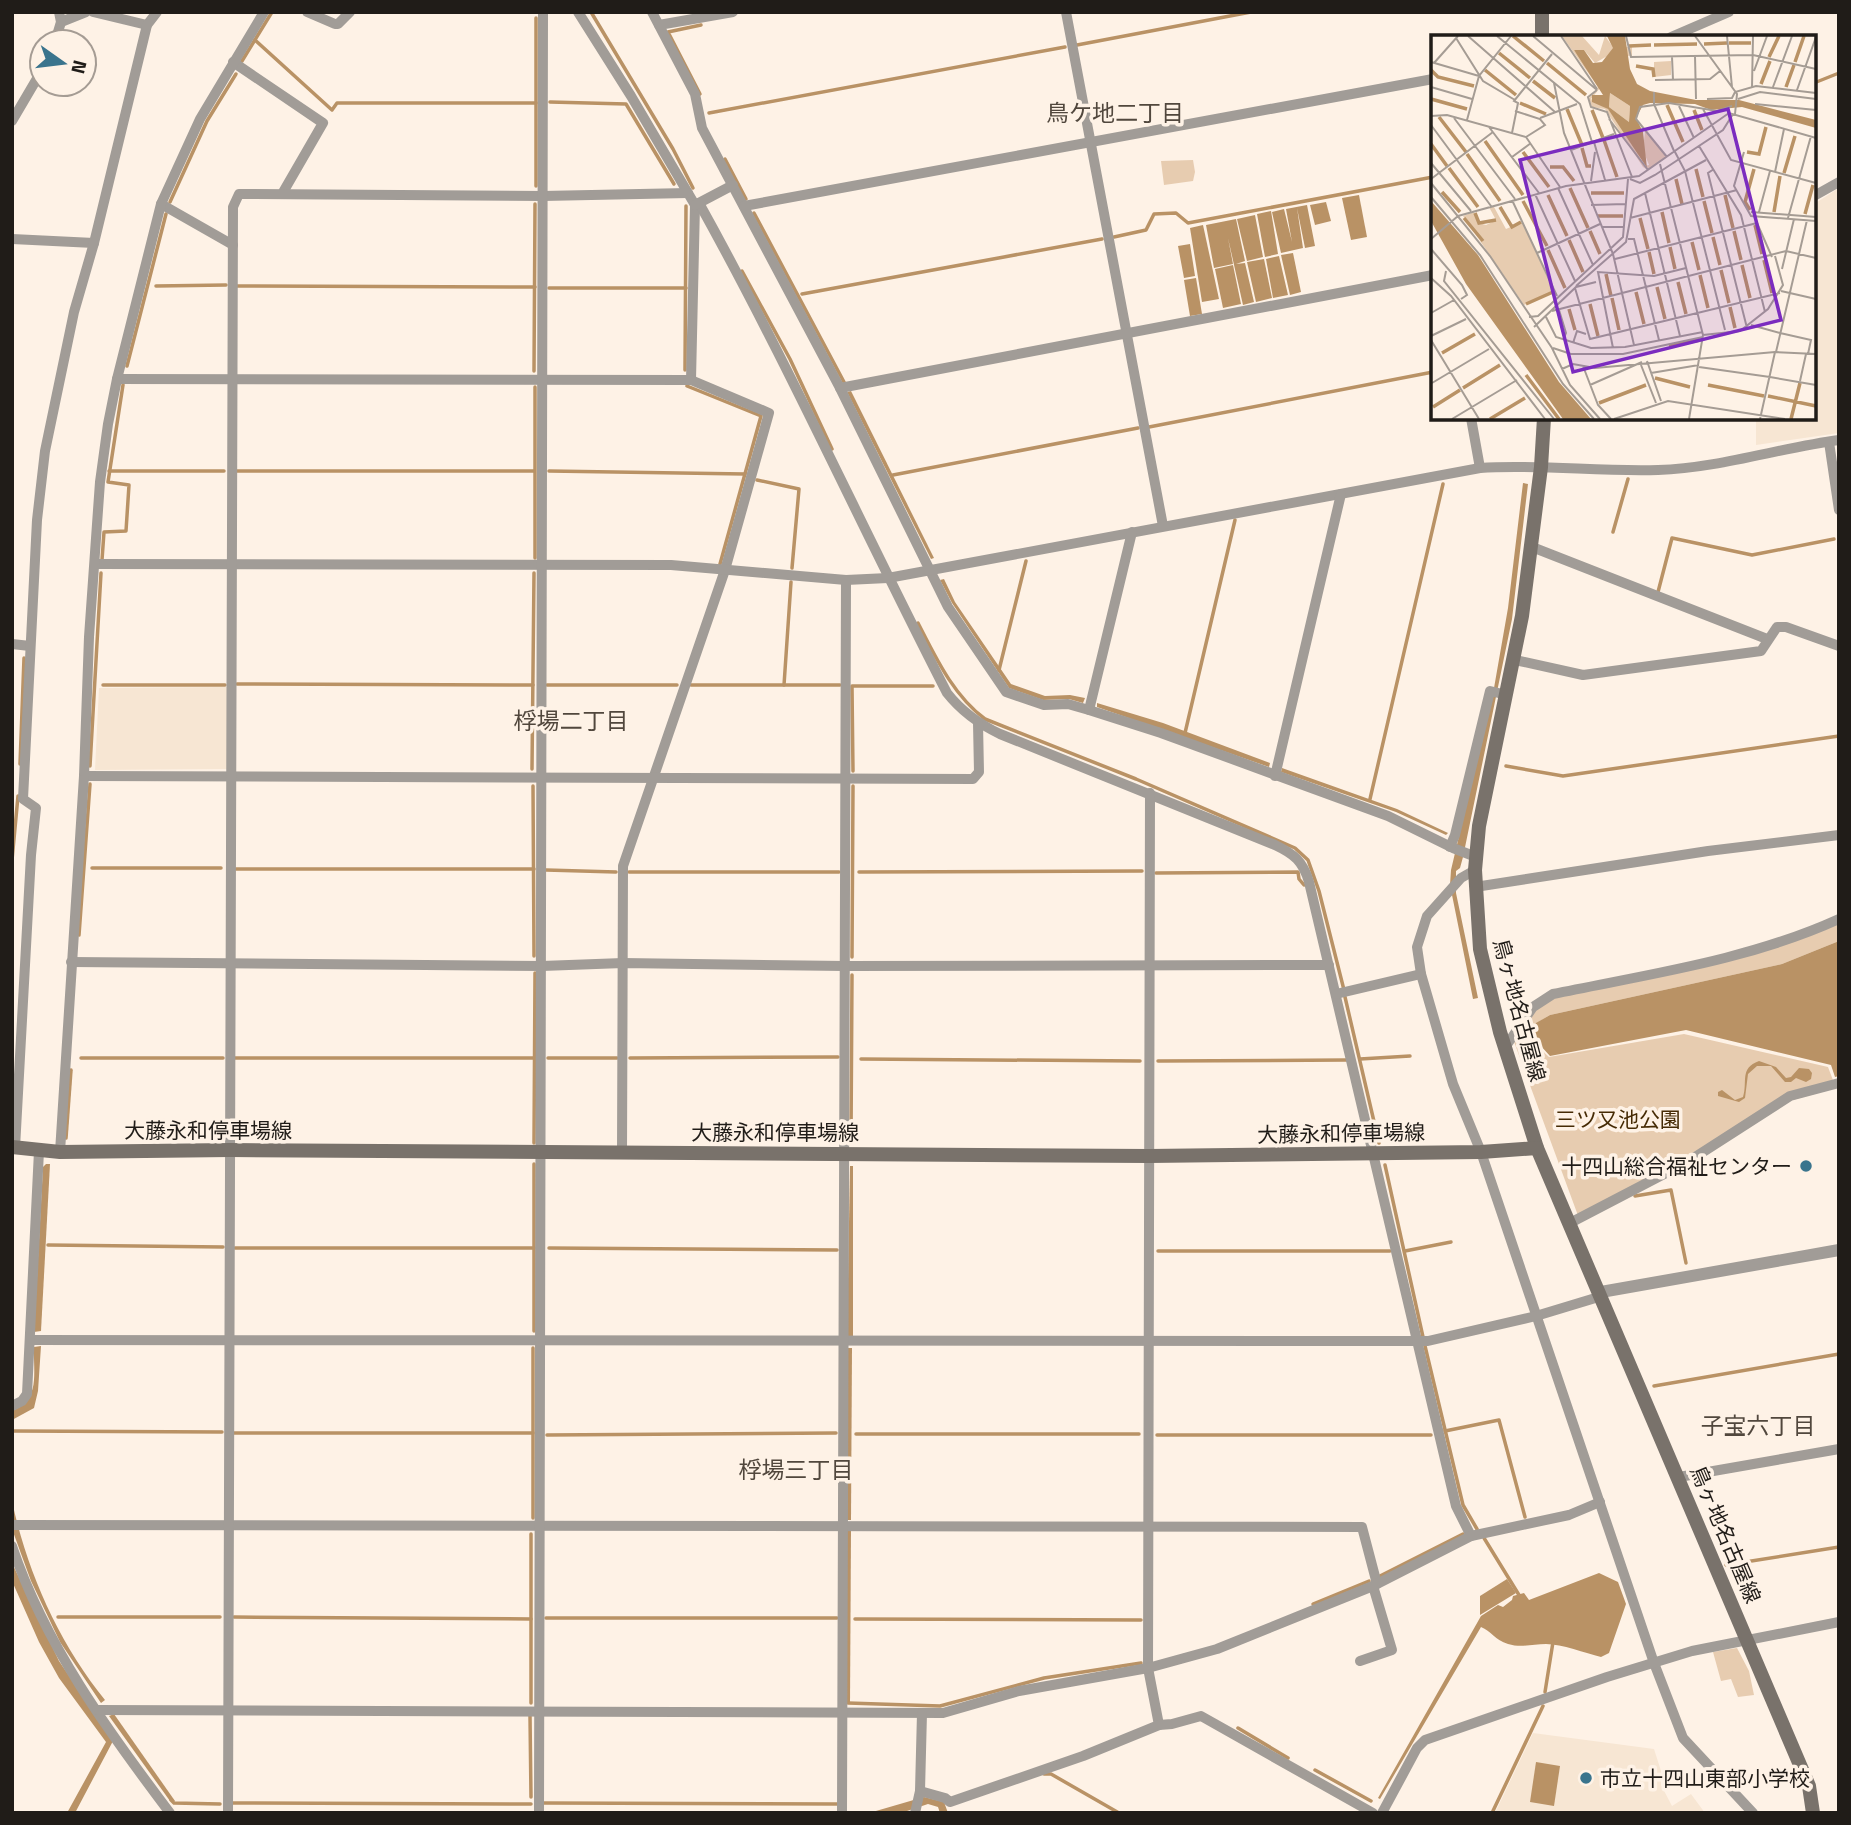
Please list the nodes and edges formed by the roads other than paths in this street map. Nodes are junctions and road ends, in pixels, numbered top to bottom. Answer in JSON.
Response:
{"nodes":[{"id":1,"x":86,"y":12,"type":"edge"},
{"id":2,"x":93,"y":12,"type":"edge"},
{"id":3,"x":157,"y":12,"type":"edge"},
{"id":4,"x":264,"y":12,"type":"edge"},
{"id":5,"x":307,"y":12,"type":"edge"},
{"id":6,"x":350,"y":12,"type":"edge"},
{"id":7,"x":542,"y":12,"type":"edge"},
{"id":8,"x":578,"y":12,"type":"edge"},
{"id":9,"x":652,"y":12,"type":"edge"},
{"id":10,"x":733,"y":12,"type":"edge"},
{"id":11,"x":1066,"y":12,"type":"edge"},
{"id":12,"x":1542,"y":12,"type":"edge"},
{"id":13,"x":1729,"y":12,"type":"edge"},
{"id":14,"x":60,"y":17,"type":"edge"},
{"id":15,"x":147,"y":25,"type":"junction"},
{"id":16,"x":659,"y":25,"type":"junction"},
{"id":17,"x":1542,"y":35,"type":"edge"},
{"id":18,"x":1676,"y":35,"type":"edge"},
{"id":19,"x":233,"y":62,"type":"junction"},
{"id":20,"x":1431,"y":79,"type":"edge"},
{"id":21,"x":28,"y":92,"type":"edge"},
{"id":22,"x":25,"y":97,"type":"junction"},
{"id":23,"x":12,"y":99,"type":"edge"},
{"id":24,"x":12,"y":121,"type":"edge"},
{"id":25,"x":1090,"y":142,"type":"junction"},
{"id":26,"x":1839,"y":182,"type":"edge"},
{"id":27,"x":733,"y":184,"type":"junction"},
{"id":28,"x":688,"y":193,"type":"junction"},
{"id":29,"x":282,"y":194,"type":"junction"},
{"id":30,"x":1816,"y":194,"type":"edge"},
{"id":31,"x":542,"y":196,"type":"junction"},
{"id":32,"x":697,"y":204,"type":"junction"},
{"id":33,"x":161,"y":205,"type":"junction"},
{"id":34,"x":744,"y":206,"type":"junction"},
{"id":35,"x":12,"y":239,"type":"edge"},
{"id":36,"x":94,"y":243,"type":"junction"},
{"id":37,"x":233,"y":245,"type":"junction"},
{"id":38,"x":1431,"y":275,"type":"edge"},
{"id":39,"x":1126,"y":335,"type":"junction"},
{"id":40,"x":232,"y":378,"type":"junction"},
{"id":41,"x":117,"y":379,"type":"junction"},
{"id":42,"x":541,"y":379,"type":"junction"},
{"id":43,"x":691,"y":380,"type":"junction"},
{"id":44,"x":840,"y":388,"type":"junction"},
{"id":45,"x":1471,"y":420,"type":"edge"},
{"id":46,"x":1544,"y":420,"type":"edge"},
{"id":47,"x":1834,"y":441,"type":"edge"},
{"id":48,"x":1541,"y":467,"type":"junction"},
{"id":49,"x":1480,"y":468,"type":"junction"},
{"id":50,"x":1341,"y":494,"type":"junction"},
{"id":51,"x":1839,"y":510,"type":"edge"},
{"id":52,"x":1163,"y":526,"type":"junction"},
{"id":53,"x":1132,"y":532,"type":"junction"},
{"id":54,"x":1532,"y":547,"type":"junction"},
{"id":55,"x":95,"y":564,"type":"junction"},
{"id":56,"x":231,"y":564,"type":"junction"},
{"id":57,"x":541,"y":565,"type":"junction"},
{"id":58,"x":929,"y":569,"type":"junction"},
{"id":59,"x":725,"y":570,"type":"junction"},
{"id":60,"x":888,"y":578,"type":"junction"},
{"id":61,"x":846,"y":580,"type":"junction"},
{"id":62,"x":1767,"y":639,"type":"junction"},
{"id":63,"x":12,"y":644,"type":"edge"},
{"id":64,"x":30,"y":646,"type":"junction"},
{"id":65,"x":1839,"y":646,"type":"edge"},
{"id":66,"x":1514,"y":660,"type":"junction"},
{"id":67,"x":1500,"y":693,"type":"junction"},
{"id":68,"x":1089,"y":710,"type":"junction"},
{"id":69,"x":978,"y":723,"type":"junction"},
{"id":70,"x":83,"y":776,"type":"junction"},
{"id":71,"x":1275,"y":776,"type":"junction"},
{"id":72,"x":231,"y":777,"type":"junction"},
{"id":73,"x":540,"y":778,"type":"junction"},
{"id":74,"x":653,"y":778,"type":"junction"},
{"id":75,"x":845,"y":779,"type":"junction"},
{"id":76,"x":1150,"y":793,"type":"junction"},
{"id":77,"x":1839,"y":835,"type":"edge"},
{"id":78,"x":1452,"y":847,"type":"junction"},
{"id":79,"x":1473,"y":860,"type":"junction"},
{"id":80,"x":1475,"y":887,"type":"junction"},
{"id":81,"x":1839,"y":919,"type":"edge"},
{"id":82,"x":229,"y":961,"type":"junction"},
{"id":83,"x":71,"y":962,"type":"junction"},
{"id":84,"x":623,"y":963,"type":"junction"},
{"id":85,"x":1149,"y":965,"type":"junction"},
{"id":86,"x":1329,"y":965,"type":"junction"},
{"id":87,"x":542,"y":966,"type":"junction"},
{"id":88,"x":845,"y":966,"type":"junction"},
{"id":89,"x":1421,"y":974,"type":"junction"},
{"id":90,"x":1336,"y":994,"type":"junction"},
{"id":91,"x":1506,"y":1046,"type":"junction"},
{"id":92,"x":1839,"y":1083,"type":"edge"},
{"id":93,"x":14,"y":1148,"type":"edge"},
{"id":94,"x":1537,"y":1148,"type":"junction"},
{"id":95,"x":230,"y":1150,"type":"junction"},
{"id":96,"x":39,"y":1151,"type":"junction"},
{"id":97,"x":60,"y":1152,"type":"junction"},
{"id":98,"x":540,"y":1152,"type":"junction"},
{"id":99,"x":846,"y":1153,"type":"junction"},
{"id":100,"x":1481,"y":1153,"type":"junction"},
{"id":101,"x":622,"y":1154,"type":"junction"},
{"id":102,"x":1375,"y":1154,"type":"junction"},
{"id":103,"x":1149,"y":1156,"type":"junction"},
{"id":104,"x":1570,"y":1223,"type":"junction"},
{"id":105,"x":1839,"y":1250,"type":"edge"},
{"id":106,"x":1601,"y":1294,"type":"junction"},
{"id":107,"x":1536,"y":1316,"type":"junction"},
{"id":108,"x":30,"y":1340,"type":"junction"},
{"id":109,"x":229,"y":1340,"type":"junction"},
{"id":110,"x":540,"y":1340,"type":"junction"},
{"id":111,"x":843,"y":1342,"type":"junction"},
{"id":112,"x":1149,"y":1342,"type":"junction"},
{"id":113,"x":1418,"y":1342,"type":"junction"},
{"id":114,"x":12,"y":1406,"type":"edge"},
{"id":115,"x":1839,"y":1449,"type":"edge"},
{"id":116,"x":1679,"y":1477,"type":"junction"},
{"id":117,"x":1600,"y":1502,"type":"junction"},
{"id":118,"x":229,"y":1524,"type":"junction"},
{"id":119,"x":16,"y":1525,"type":"edge"},
{"id":120,"x":539,"y":1525,"type":"junction"},
{"id":121,"x":1147,"y":1525,"type":"junction"},
{"id":122,"x":842,"y":1526,"type":"junction"},
{"id":123,"x":1471,"y":1536,"type":"junction"},
{"id":124,"x":12,"y":1546,"type":"edge"},
{"id":125,"x":16,"y":1573,"type":"edge"},
{"id":126,"x":1375,"y":1585,"type":"junction"},
{"id":127,"x":1839,"y":1622,"type":"edge"},
{"id":128,"x":1748,"y":1639,"type":"junction"},
{"id":129,"x":1360,"y":1661,"type":"dead end"},
{"id":130,"x":1654,"y":1663,"type":"junction"},
{"id":131,"x":1148,"y":1668,"type":"junction"},
{"id":132,"x":229,"y":1709,"type":"junction"},
{"id":133,"x":97,"y":1710,"type":"junction"},
{"id":134,"x":539,"y":1712,"type":"junction"},
{"id":135,"x":842,"y":1712,"type":"junction"},
{"id":136,"x":922,"y":1713,"type":"junction"},
{"id":137,"x":1159,"y":1725,"type":"junction"},
{"id":138,"x":919,"y":1794,"type":"junction"},
{"id":139,"x":951,"y":1807,"type":"edge"},
{"id":140,"x":915,"y":1812,"type":"edge"},
{"id":141,"x":170,"y":1813,"type":"edge"},
{"id":142,"x":228,"y":1813,"type":"edge"},
{"id":143,"x":539,"y":1813,"type":"edge"},
{"id":144,"x":842,"y":1813,"type":"edge"},
{"id":145,"x":1373,"y":1813,"type":"edge"},
{"id":146,"x":1382,"y":1813,"type":"edge"},
{"id":147,"x":1753,"y":1813,"type":"edge"},
{"id":148,"x":1813,"y":1813,"type":"edge"}],
"edges":[{"from":1,"to":14,"type":"street"},
{"from":2,"to":15,"type":"street"},
{"from":3,"to":15,"type":"street"},
{"from":4,"to":19,"type":"street"},
{"from":5,"to":6,"type":"street"},
{"from":7,"to":31,"type":"street"},
{"from":8,"to":28,"type":"street"},
{"from":9,"to":16,"type":"street"},
{"from":10,"to":16,"type":"street"},
{"from":11,"to":25,"type":"street"},
{"from":12,"to":17,"type":"main road"},
{"from":13,"to":18,"type":"street"},
{"from":15,"to":36,"type":"street"},
{"from":16,"to":27,"type":"street"},
{"from":19,"to":29,"type":"street"},
{"from":19,"to":33,"type":"street"},
{"from":20,"to":25,"type":"street"},
{"from":21,"to":22,"type":"street"},
{"from":22,"to":23,"type":"street"},
{"from":22,"to":24,"type":"street"},
{"from":25,"to":34,"type":"street"},
{"from":25,"to":39,"type":"street"},
{"from":26,"to":30,"type":"street"},
{"from":27,"to":32,"type":"street"},
{"from":27,"to":34,"type":"street"},
{"from":28,"to":31,"type":"street"},
{"from":28,"to":32,"type":"street"},
{"from":29,"to":31,"type":"street"},
{"from":29,"to":37,"type":"street"},
{"from":31,"to":42,"type":"street"},
{"from":32,"to":43,"type":"street"},
{"from":32,"to":60,"type":"street"},
{"from":33,"to":37,"type":"street"},
{"from":33,"to":41,"type":"street"},
{"from":34,"to":44,"type":"street"},
{"from":35,"to":36,"type":"street"},
{"from":36,"to":64,"type":"street"},
{"from":37,"to":40,"type":"street"},
{"from":38,"to":39,"type":"street"},
{"from":39,"to":44,"type":"street"},
{"from":39,"to":52,"type":"street"},
{"from":40,"to":41,"type":"street"},
{"from":40,"to":42,"type":"street"},
{"from":40,"to":56,"type":"street"},
{"from":41,"to":55,"type":"street"},
{"from":42,"to":43,"type":"street"},
{"from":42,"to":57,"type":"street"},
{"from":43,"to":59,"type":"street"},
{"from":44,"to":58,"type":"street"},
{"from":45,"to":49,"type":"street"},
{"from":46,"to":48,"type":"main road","name":"鳥ヶ地名古屋線"},
{"from":47,"to":48,"type":"street"},
{"from":47,"to":51,"type":"street"},
{"from":48,"to":49,"type":"street"},
{"from":48,"to":54,"type":"main road","name":"鳥ヶ地名古屋線"},
{"from":49,"to":50,"type":"street"},
{"from":50,"to":52,"type":"street"},
{"from":50,"to":71,"type":"street"},
{"from":52,"to":53,"type":"street"},
{"from":53,"to":58,"type":"street"},
{"from":53,"to":68,"type":"street"},
{"from":54,"to":62,"type":"street"},
{"from":54,"to":66,"type":"main road","name":"鳥ヶ地名古屋線"},
{"from":55,"to":56,"type":"street"},
{"from":55,"to":70,"type":"street"},
{"from":56,"to":57,"type":"street"},
{"from":56,"to":72,"type":"street"},
{"from":57,"to":59,"type":"street"},
{"from":57,"to":73,"type":"street"},
{"from":58,"to":60,"type":"street"},
{"from":58,"to":68,"type":"street"},
{"from":59,"to":61,"type":"street"},
{"from":59,"to":74,"type":"street"},
{"from":60,"to":61,"type":"street"},
{"from":60,"to":69,"type":"street"},
{"from":61,"to":75,"type":"street"},
{"from":62,"to":65,"type":"street"},
{"from":62,"to":66,"type":"street"},
{"from":63,"to":64,"type":"street"},
{"from":64,"to":93,"type":"street"},
{"from":66,"to":67,"type":"main road","name":"鳥ヶ地名古屋線"},
{"from":67,"to":78,"type":"street"},
{"from":67,"to":79,"type":"main road","name":"鳥ヶ地名古屋線"},
{"from":68,"to":71,"type":"street"},
{"from":69,"to":75,"type":"street"},
{"from":69,"to":76,"type":"street"},
{"from":70,"to":72,"type":"street"},
{"from":70,"to":83,"type":"street"},
{"from":71,"to":78,"type":"street"},
{"from":72,"to":73,"type":"street"},
{"from":72,"to":82,"type":"street"},
{"from":73,"to":74,"type":"street"},
{"from":73,"to":87,"type":"street"},
{"from":74,"to":75,"type":"street"},
{"from":74,"to":84,"type":"street"},
{"from":75,"to":88,"type":"street"},
{"from":76,"to":85,"type":"street"},
{"from":76,"to":86,"type":"street"},
{"from":77,"to":80,"type":"street"},
{"from":78,"to":79,"type":"street"},
{"from":79,"to":80,"type":"main road","name":"鳥ヶ地名古屋線"},
{"from":79,"to":89,"type":"street"},
{"from":80,"to":91,"type":"main road","name":"鳥ヶ地名古屋線"},
{"from":81,"to":91,"type":"street"},
{"from":82,"to":83,"type":"street"},
{"from":82,"to":87,"type":"street"},
{"from":82,"to":95,"type":"street"},
{"from":83,"to":97,"type":"street"},
{"from":84,"to":87,"type":"street"},
{"from":84,"to":88,"type":"street"},
{"from":84,"to":101,"type":"street"},
{"from":85,"to":86,"type":"street"},
{"from":85,"to":88,"type":"street"},
{"from":85,"to":103,"type":"street"},
{"from":86,"to":90,"type":"street"},
{"from":87,"to":98,"type":"street"},
{"from":88,"to":99,"type":"street"},
{"from":89,"to":90,"type":"street"},
{"from":89,"to":100,"type":"street"},
{"from":90,"to":102,"type":"street"},
{"from":91,"to":94,"type":"main road","name":"鳥ヶ地名古屋線"},
{"from":92,"to":104,"type":"street"},
{"from":93,"to":96,"type":"main road","name":"大藤永和停車場線"},
{"from":94,"to":100,"type":"main road","name":"大藤永和停車場線"},
{"from":94,"to":104,"type":"main road","name":"鳥ヶ地名古屋線"},
{"from":95,"to":97,"type":"main road","name":"大藤永和停車場線"},
{"from":95,"to":98,"type":"main road","name":"大藤永和停車場線"},
{"from":95,"to":109,"type":"street"},
{"from":96,"to":97,"type":"main road","name":"大藤永和停車場線"},
{"from":96,"to":108,"type":"street"},
{"from":98,"to":101,"type":"main road","name":"大藤永和停車場線"},
{"from":98,"to":110,"type":"street"},
{"from":99,"to":101,"type":"main road","name":"大藤永和停車場線"},
{"from":99,"to":103,"type":"main road","name":"大藤永和停車場線"},
{"from":99,"to":111,"type":"street"},
{"from":100,"to":102,"type":"main road","name":"大藤永和停車場線"},
{"from":100,"to":107,"type":"street"},
{"from":102,"to":103,"type":"main road","name":"大藤永和停車場線"},
{"from":102,"to":113,"type":"street"},
{"from":103,"to":112,"type":"street"},
{"from":104,"to":106,"type":"main road","name":"鳥ヶ地名古屋線"},
{"from":105,"to":106,"type":"street"},
{"from":106,"to":107,"type":"street"},
{"from":106,"to":116,"type":"main road","name":"鳥ヶ地名古屋線"},
{"from":107,"to":113,"type":"street"},
{"from":107,"to":117,"type":"street"},
{"from":108,"to":109,"type":"street"},
{"from":108,"to":114,"type":"street"},
{"from":109,"to":110,"type":"street"},
{"from":109,"to":118,"type":"street"},
{"from":110,"to":111,"type":"street"},
{"from":110,"to":120,"type":"street"},
{"from":111,"to":112,"type":"street"},
{"from":111,"to":122,"type":"street"},
{"from":112,"to":113,"type":"street"},
{"from":112,"to":121,"type":"street"},
{"from":113,"to":123,"type":"street"},
{"from":115,"to":116,"type":"street"},
{"from":116,"to":128,"type":"main road","name":"鳥ヶ地名古屋線"},
{"from":117,"to":123,"type":"street"},
{"from":117,"to":130,"type":"street"},
{"from":118,"to":119,"type":"street"},
{"from":118,"to":120,"type":"street"},
{"from":118,"to":132,"type":"street"},
{"from":120,"to":122,"type":"street"},
{"from":120,"to":134,"type":"street"},
{"from":121,"to":122,"type":"street"},
{"from":121,"to":126,"type":"street"},
{"from":121,"to":131,"type":"street"},
{"from":122,"to":135,"type":"street"},
{"from":123,"to":126,"type":"street"},
{"from":124,"to":125,"type":"street"},
{"from":125,"to":133,"type":"street"},
{"from":126,"to":129,"type":"street"},
{"from":126,"to":131,"type":"street"},
{"from":127,"to":128,"type":"street"},
{"from":128,"to":130,"type":"street"},
{"from":128,"to":148,"type":"main road","name":"鳥ヶ地名古屋線"},
{"from":130,"to":146,"type":"street"},
{"from":130,"to":147,"type":"street"},
{"from":131,"to":136,"type":"street"},
{"from":131,"to":137,"type":"street"},
{"from":132,"to":133,"type":"street"},
{"from":132,"to":134,"type":"street"},
{"from":132,"to":142,"type":"street"},
{"from":133,"to":141,"type":"street"},
{"from":134,"to":135,"type":"street"},
{"from":134,"to":143,"type":"street"},
{"from":135,"to":136,"type":"street"},
{"from":135,"to":144,"type":"street"},
{"from":136,"to":138,"type":"street"},
{"from":137,"to":139,"type":"street"},
{"from":137,"to":145,"type":"street"},
{"from":138,"to":139,"type":"street"},
{"from":138,"to":140,"type":"street"}]}
